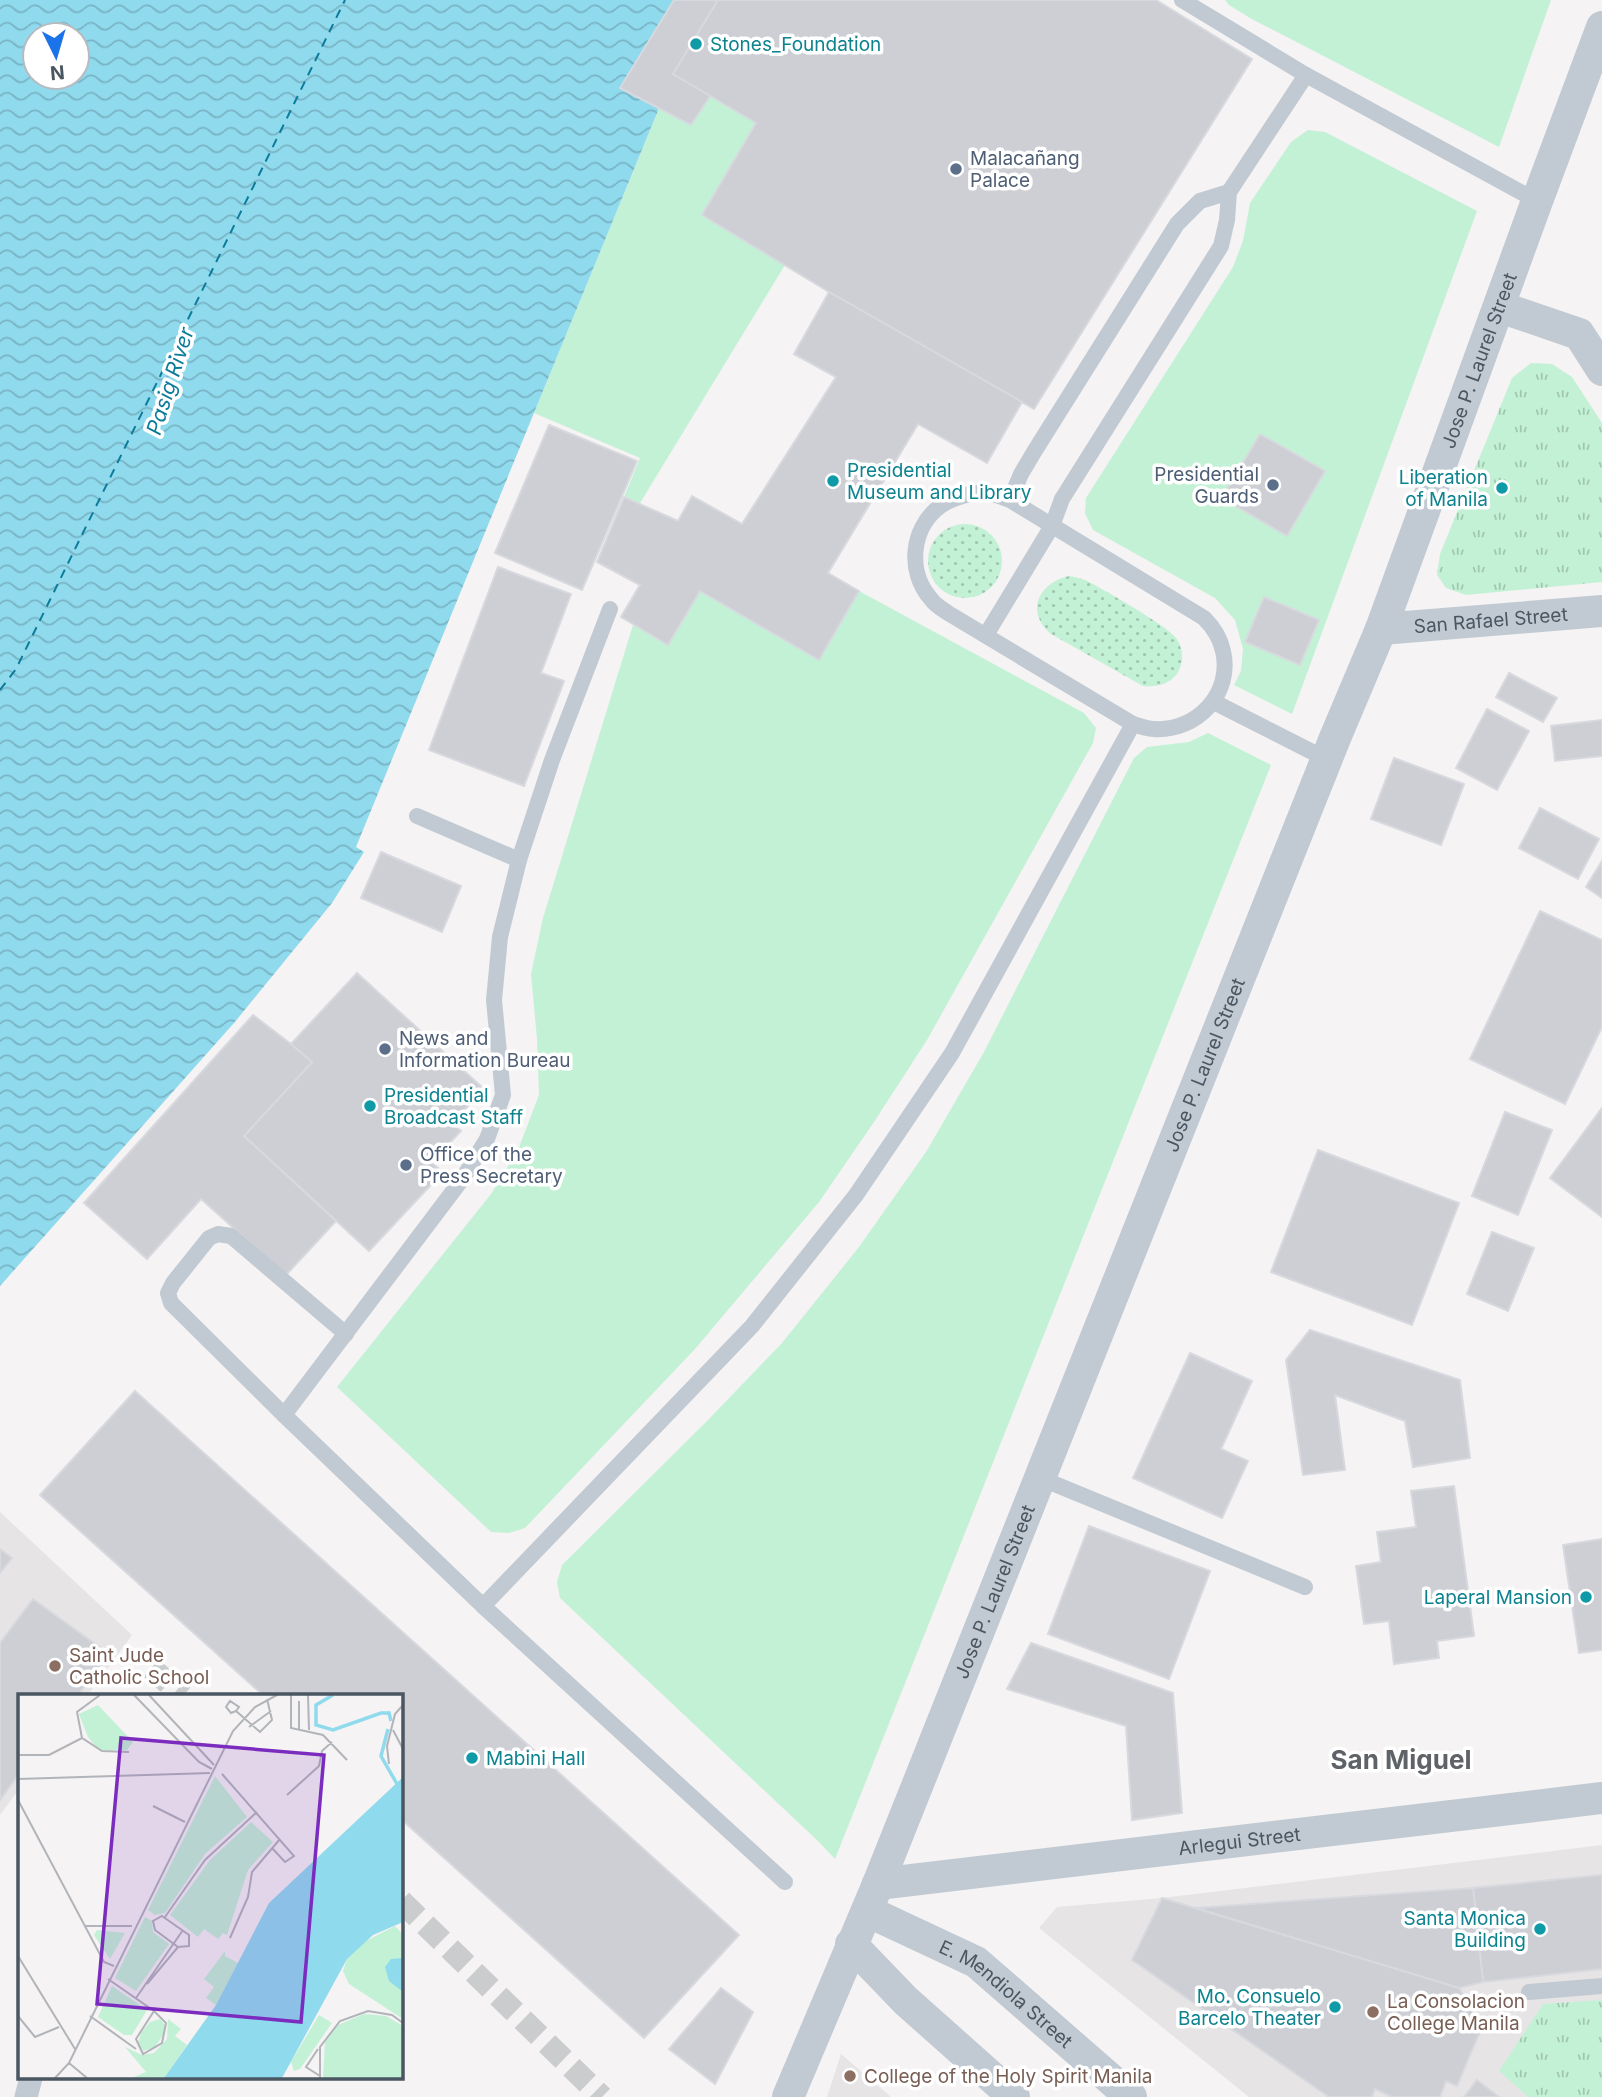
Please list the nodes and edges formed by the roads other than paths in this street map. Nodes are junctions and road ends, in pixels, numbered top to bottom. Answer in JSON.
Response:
{"nodes":[{"id":1,"x":1182,"y":0,"type":"edge"},
{"id":2,"x":1602,"y":27,"type":"edge"},
{"id":3,"x":1306,"y":75,"type":"junction"},
{"id":4,"x":1229,"y":192,"type":"junction"},
{"id":5,"x":1537,"y":201,"type":"junction"},
{"id":6,"x":1500,"y":307,"type":"junction"},
{"id":7,"x":1602,"y":370,"type":"edge"},
{"id":8,"x":1010,"y":500,"type":"junction"},
{"id":9,"x":1052,"y":526,"type":"junction"},
{"id":10,"x":610,"y":608,"type":"dead end"},
{"id":11,"x":1602,"y":611,"type":"edge"},
{"id":12,"x":1381,"y":629,"type":"junction"},
{"id":13,"x":986,"y":635,"type":"junction"},
{"id":14,"x":1214,"y":702,"type":"junction"},
{"id":15,"x":1133,"y":724,"type":"junction"},
{"id":16,"x":1326,"y":759,"type":"junction"},
{"id":17,"x":417,"y":816,"type":"dead end"},
{"id":18,"x":519,"y":860,"type":"junction"},
{"id":19,"x":346,"y":1334,"type":"junction"},
{"id":20,"x":284,"y":1415,"type":"junction"},
{"id":21,"x":1040,"y":1478,"type":"junction"},
{"id":22,"x":1305,"y":1587,"type":"dead end"},
{"id":23,"x":483,"y":1605,"type":"junction"},
{"id":24,"x":1602,"y":1798,"type":"edge"},
{"id":25,"x":785,"y":1882,"type":"dead end"},
{"id":26,"x":872,"y":1898,"type":"junction"},
{"id":27,"x":851,"y":1944,"type":"junction"},
{"id":28,"x":1602,"y":1986,"type":"edge"},
{"id":29,"x":1530,"y":1992,"type":"dead end"},
{"id":30,"x":31,"y":2080,"type":"edge"},
{"id":31,"x":26,"y":2097,"type":"edge"},
{"id":32,"x":788,"y":2097,"type":"edge"},
{"id":33,"x":1014,"y":2097,"type":"edge"},
{"id":34,"x":1131,"y":2097,"type":"edge"}],
"edges":[{"from":1,"to":3,"type":"lane"},
{"from":2,"to":5,"type":"street","name":"Jose P. Laurel Street"},
{"from":3,"to":4,"type":"lane"},
{"from":3,"to":5,"type":"lane"},
{"from":4,"to":8,"type":"lane"},
{"from":4,"to":9,"type":"lane"},
{"from":5,"to":6,"type":"street","name":"Jose P. Laurel Street"},
{"from":6,"to":7,"type":"street"},
{"from":6,"to":12,"type":"street","name":"Jose P. Laurel Street"},
{"from":8,"to":9,"type":"lane"},
{"from":8,"to":13,"type":"lane"},
{"from":9,"to":13,"type":"lane"},
{"from":9,"to":14,"type":"lane"},
{"from":10,"to":18,"type":"lane"},
{"from":11,"to":12,"type":"street","name":"San Rafael Street"},
{"from":12,"to":16,"type":"street","name":"Jose P. Laurel Street"},
{"from":13,"to":15,"type":"lane"},
{"from":14,"to":15,"type":"lane"},
{"from":14,"to":16,"type":"lane"},
{"from":15,"to":23,"type":"lane"},
{"from":16,"to":21,"type":"street","name":"Jose P. Laurel Street"},
{"from":17,"to":18,"type":"lane"},
{"from":18,"to":19,"type":"lane"},
{"from":19,"to":20,"type":"lane"},
{"from":19,"to":20,"type":"lane"},
{"from":20,"to":23,"type":"lane"},
{"from":21,"to":22,"type":"lane"},
{"from":21,"to":26,"type":"street","name":"Jose P. Laurel Street"},
{"from":23,"to":25,"type":"lane"},
{"from":24,"to":26,"type":"street","name":"Arlegui Street"},
{"from":26,"to":27,"type":"street","name":"Jose P. Laurel Street"},
{"from":26,"to":34,"type":"street","name":"E. Mendiola Street"},
{"from":27,"to":32,"type":"street","name":"Jose P. Laurel Street"},
{"from":27,"to":33,"type":"street"},
{"from":28,"to":29,"type":"lane"},
{"from":30,"to":31,"type":"street"}]}
